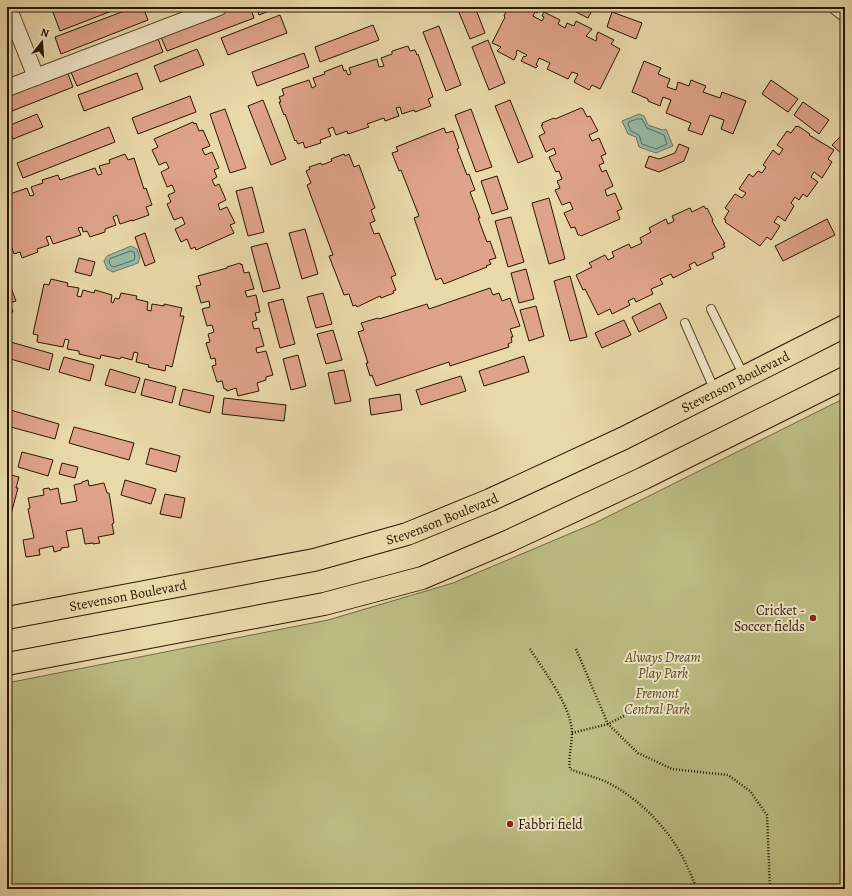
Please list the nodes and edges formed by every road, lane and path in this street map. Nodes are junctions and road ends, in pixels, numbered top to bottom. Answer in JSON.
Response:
{"nodes":[{"id":1,"x":8,"y":7,"type":"edge"},
{"id":2,"x":219,"y":7,"type":"edge"},
{"id":3,"x":837,"y":7,"type":"edge"},
{"id":4,"x":845,"y":13,"type":"edge"},
{"id":5,"x":36,"y":77,"type":"junction"},
{"id":6,"x":7,"y":88,"type":"edge"},
{"id":7,"x":711,"y":309,"type":"dead end"},
{"id":8,"x":685,"y":323,"type":"dead end"},
{"id":9,"x":845,"y":326,"type":"edge"},
{"id":10,"x":744,"y":377,"type":"junction"},
{"id":11,"x":845,"y":378,"type":"edge"},
{"id":12,"x":716,"y":392,"type":"junction"},
{"id":13,"x":7,"y":618,"type":"edge"},
{"id":14,"x":530,"y":649,"type":"dead end"},
{"id":15,"x":576,"y":649,"type":"dead end"},
{"id":16,"x":7,"y":664,"type":"edge"},
{"id":17,"x":643,"y":706,"type":"dead end"},
{"id":18,"x":608,"y":724,"type":"junction"},
{"id":19,"x":572,"y":733,"type":"junction"},
{"id":20,"x":697,"y":889,"type":"edge"},
{"id":21,"x":770,"y":889,"type":"edge"}],
"edges":[{"from":1,"to":5,"type":"street"},
{"from":2,"to":5,"type":"street"},
{"from":3,"to":4,"type":"street"},
{"from":5,"to":6,"type":"street"},
{"from":7,"to":10,"type":"lane"},
{"from":8,"to":12,"type":"lane"},
{"from":9,"to":10,"type":"main road","name":"Stevenson Boulevard"},
{"from":10,"to":12,"type":"main road","name":"Stevenson Boulevard"},
{"from":11,"to":16,"type":"main road"},
{"from":12,"to":13,"type":"main road","name":"Stevenson Boulevard"},
{"from":14,"to":19,"type":"path"},
{"from":15,"to":18,"type":"path"},
{"from":17,"to":18,"type":"path"},
{"from":18,"to":19,"type":"path"},
{"from":18,"to":21,"type":"path"},
{"from":19,"to":20,"type":"path"}]}
